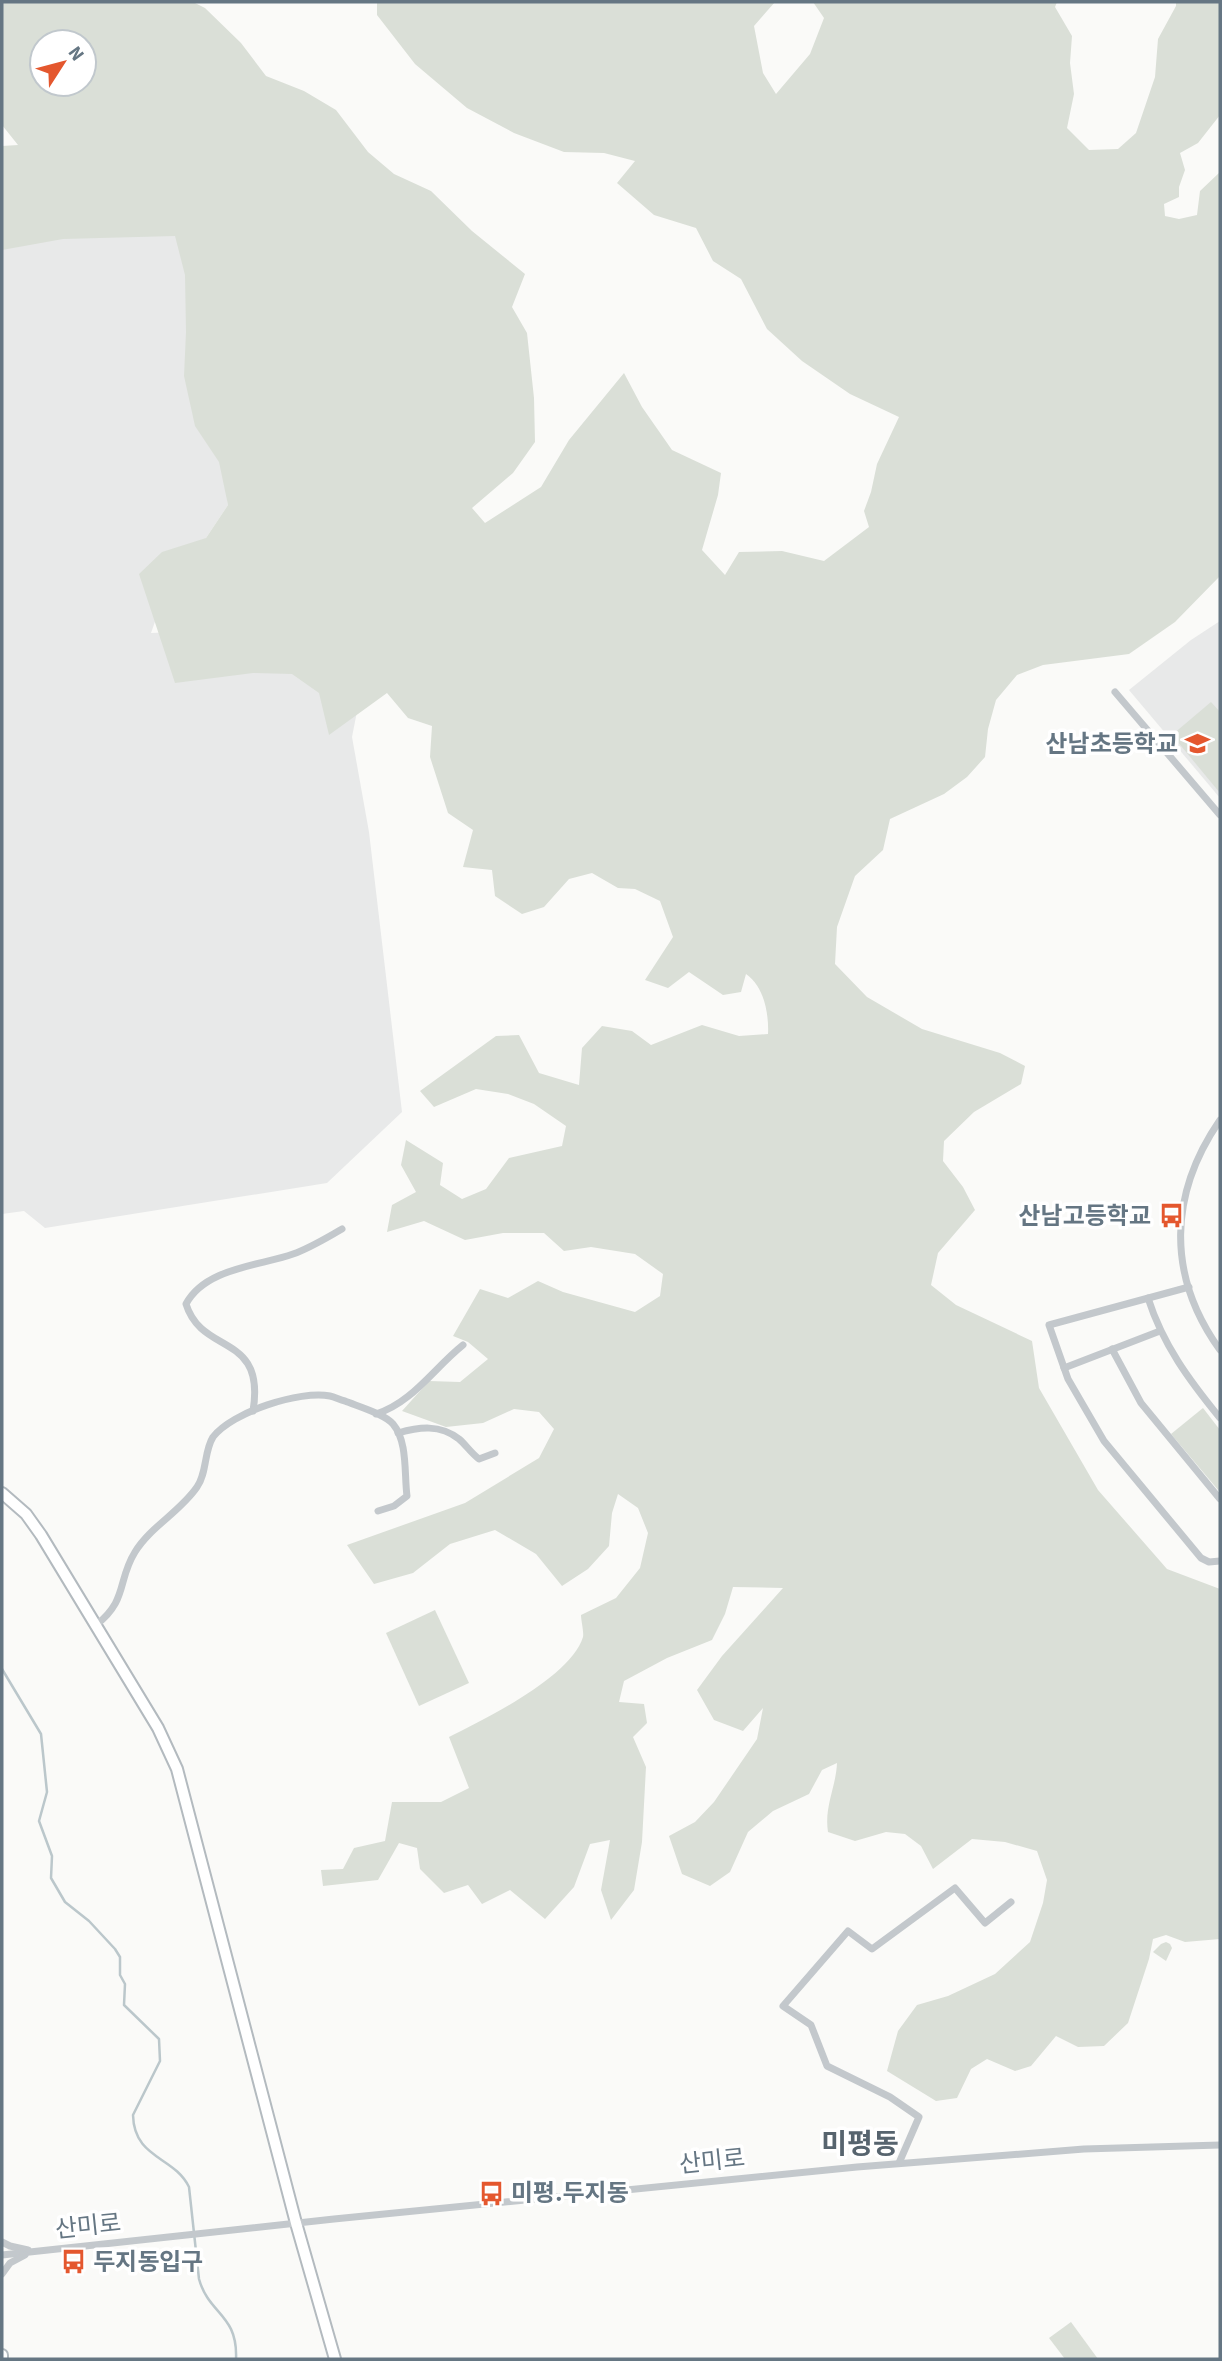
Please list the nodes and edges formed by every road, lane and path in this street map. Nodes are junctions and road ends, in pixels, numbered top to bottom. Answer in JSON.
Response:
{"nodes":[{"id":1,"x":1115,"y":692,"type":"dead end"},
{"id":2,"x":1220,"y":815,"type":"edge"},
{"id":3,"x":1220,"y":1120,"type":"edge"},
{"id":4,"x":342,"y":1229,"type":"dead end"},
{"id":5,"x":1189,"y":1287,"type":"junction"},
{"id":6,"x":1148,"y":1298,"type":"junction"},
{"id":7,"x":1160,"y":1331,"type":"junction"},
{"id":8,"x":463,"y":1345,"type":"dead end"},
{"id":9,"x":1112,"y":1349,"type":"junction"},
{"id":10,"x":1220,"y":1350,"type":"edge"},
{"id":11,"x":1064,"y":1368,"type":"junction"},
{"id":12,"x":253,"y":1412,"type":"junction"},
{"id":13,"x":375,"y":1414,"type":"junction"},
{"id":14,"x":1220,"y":1418,"type":"edge"},
{"id":15,"x":398,"y":1433,"type":"junction"},
{"id":16,"x":495,"y":1453,"type":"dead end"},
{"id":17,"x":2,"y":1493,"type":"edge"},
{"id":18,"x":1220,"y":1499,"type":"edge"},
{"id":19,"x":378,"y":1511,"type":"dead end"},
{"id":20,"x":1220,"y":1561,"type":"edge"},
{"id":21,"x":96,"y":1625,"type":"junction"},
{"id":22,"x":1011,"y":1902,"type":"dead end"},
{"id":23,"x":1220,"y":2145,"type":"edge"},
{"id":24,"x":899,"y":2163,"type":"junction"},
{"id":25,"x":296,"y":2223,"type":"junction"},
{"id":26,"x":2,"y":2242,"type":"edge"},
{"id":27,"x":36,"y":2251,"type":"junction"},
{"id":28,"x":2,"y":2255,"type":"edge"},
{"id":29,"x":2,"y":2274,"type":"edge"},
{"id":30,"x":335,"y":2359,"type":"edge"}],
"edges":[{"from":1,"to":2,"type":"street"},
{"from":3,"to":5,"type":"street"},
{"from":4,"to":12,"type":"street"},
{"from":5,"to":6,"type":"street"},
{"from":5,"to":10,"type":"street"},
{"from":6,"to":7,"type":"street"},
{"from":6,"to":11,"type":"street"},
{"from":7,"to":9,"type":"street"},
{"from":7,"to":14,"type":"street"},
{"from":8,"to":13,"type":"street"},
{"from":9,"to":11,"type":"street"},
{"from":9,"to":18,"type":"street"},
{"from":11,"to":20,"type":"street"},
{"from":12,"to":13,"type":"street"},
{"from":12,"to":21,"type":"street"},
{"from":13,"to":15,"type":"street"},
{"from":15,"to":16,"type":"street"},
{"from":15,"to":19,"type":"street"},
{"from":17,"to":21,"type":"street"},
{"from":21,"to":25,"type":"street"},
{"from":22,"to":24,"type":"street"},
{"from":23,"to":24,"type":"street","name":"산미로"},
{"from":24,"to":25,"type":"street","name":"산미로"},
{"from":25,"to":27,"type":"street","name":"산미로"},
{"from":25,"to":30,"type":"street"},
{"from":26,"to":27,"type":"street"},
{"from":27,"to":28,"type":"street","name":"산미로"},
{"from":27,"to":29,"type":"street"}]}
